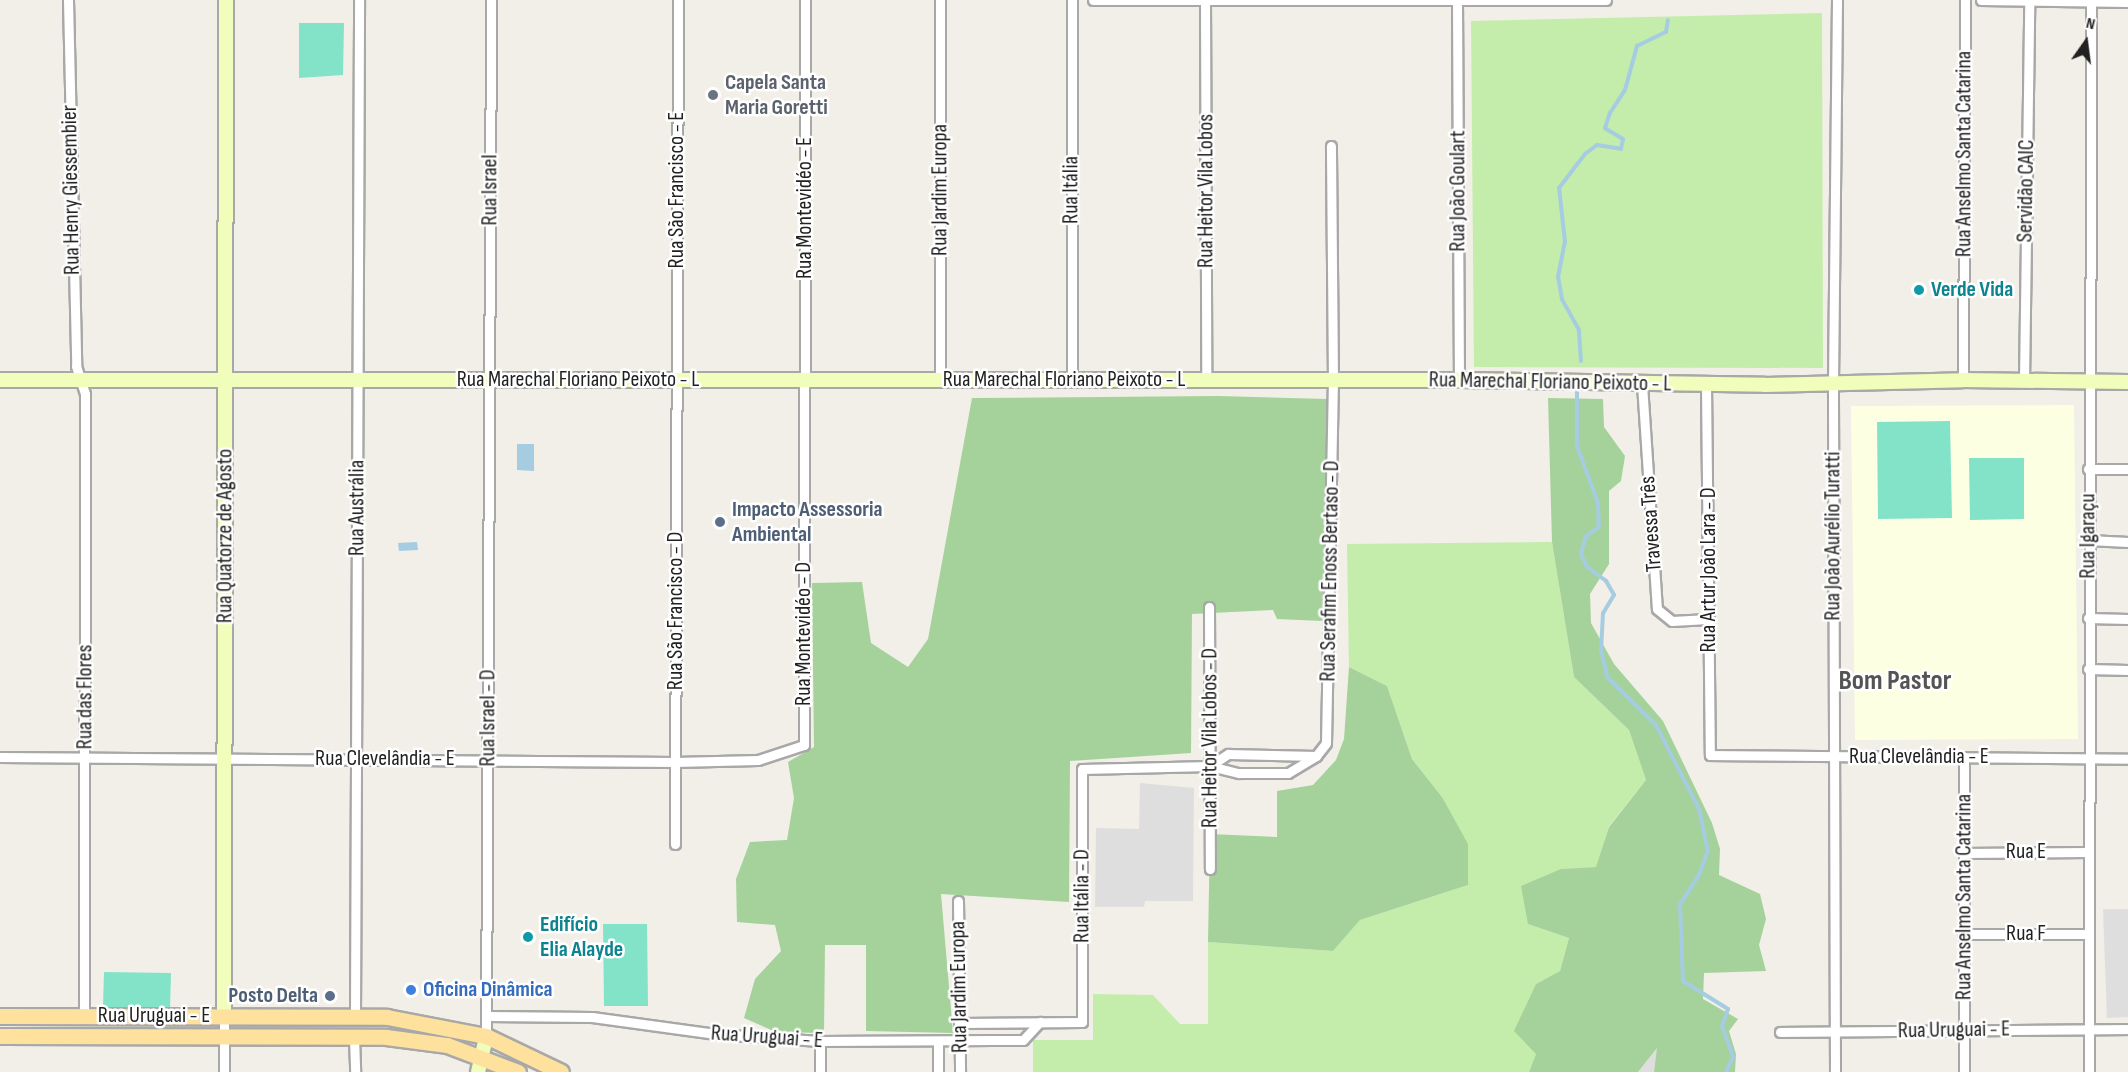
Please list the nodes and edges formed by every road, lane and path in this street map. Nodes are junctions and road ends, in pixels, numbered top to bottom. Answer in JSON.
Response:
{"nodes":[{"id":1,"x":68,"y":0,"type":"edge"},
{"id":2,"x":226,"y":0,"type":"edge"},
{"id":3,"x":359,"y":0,"type":"edge"},
{"id":4,"x":491,"y":0,"type":"edge"},
{"id":5,"x":678,"y":0,"type":"edge"},
{"id":6,"x":805,"y":0,"type":"edge"},
{"id":7,"x":940,"y":0,"type":"edge"},
{"id":8,"x":1072,"y":0,"type":"edge"},
{"id":9,"x":1093,"y":0,"type":"edge"},
{"id":10,"x":1606,"y":0,"type":"edge"},
{"id":11,"x":1837,"y":0,"type":"edge"},
{"id":12,"x":1965,"y":0,"type":"edge"},
{"id":13,"x":1981,"y":0,"type":"edge"},
{"id":14,"x":1205,"y":1,"type":"edge"},
{"id":15,"x":2029,"y":1,"type":"edge"},
{"id":16,"x":2091,"y":1,"type":"edge"},
{"id":17,"x":1457,"y":2,"type":"junction"},
{"id":18,"x":2128,"y":2,"type":"edge"},
{"id":19,"x":1331,"y":146,"type":"dead end"},
{"id":20,"x":678,"y":379,"type":"junction"},
{"id":21,"x":940,"y":379,"type":"junction"},
{"id":22,"x":0,"y":380,"type":"edge"},
{"id":23,"x":80,"y":380,"type":"junction"},
{"id":24,"x":226,"y":380,"type":"junction"},
{"id":25,"x":358,"y":380,"type":"junction"},
{"id":26,"x":488,"y":380,"type":"junction"},
{"id":27,"x":805,"y":380,"type":"junction"},
{"id":28,"x":1072,"y":380,"type":"junction"},
{"id":29,"x":1206,"y":380,"type":"junction"},
{"id":30,"x":1459,"y":380,"type":"junction"},
{"id":31,"x":1963,"y":380,"type":"junction"},
{"id":32,"x":1333,"y":381,"type":"junction"},
{"id":33,"x":2024,"y":381,"type":"junction"},
{"id":34,"x":2088,"y":381,"type":"junction"},
{"id":35,"x":2128,"y":382,"type":"edge"},
{"id":36,"x":1833,"y":383,"type":"junction"},
{"id":37,"x":1642,"y":384,"type":"junction"},
{"id":38,"x":1706,"y":385,"type":"junction"},
{"id":39,"x":2088,"y":469,"type":"junction"},
{"id":40,"x":2128,"y":470,"type":"edge"},
{"id":41,"x":2088,"y":540,"type":"junction"},
{"id":42,"x":2128,"y":542,"type":"edge"},
{"id":43,"x":1209,"y":607,"type":"dead end"},
{"id":44,"x":2088,"y":618,"type":"junction"},
{"id":45,"x":1708,"y":619,"type":"junction"},
{"id":46,"x":2128,"y":619,"type":"edge"},
{"id":47,"x":2088,"y":669,"type":"junction"},
{"id":48,"x":2128,"y":670,"type":"edge"},
{"id":49,"x":804,"y":745,"type":"joint"},
{"id":50,"x":1710,"y":755,"type":"joint"},
{"id":51,"x":1316,"y":756,"type":"junction"},
{"id":52,"x":1834,"y":756,"type":"junction"},
{"id":53,"x":0,"y":757,"type":"edge"},
{"id":54,"x":1964,"y":757,"type":"junction"},
{"id":55,"x":84,"y":758,"type":"junction"},
{"id":56,"x":225,"y":758,"type":"junction"},
{"id":57,"x":2088,"y":758,"type":"junction"},
{"id":58,"x":357,"y":759,"type":"junction"},
{"id":59,"x":488,"y":759,"type":"junction"},
{"id":60,"x":2128,"y":759,"type":"edge"},
{"id":61,"x":675,"y":762,"type":"junction"},
{"id":62,"x":1210,"y":765,"type":"junction"},
{"id":63,"x":675,"y":844,"type":"dead end"},
{"id":64,"x":2088,"y":852,"type":"junction"},
{"id":65,"x":1964,"y":853,"type":"junction"},
{"id":66,"x":1210,"y":869,"type":"dead end"},
{"id":67,"x":958,"y":901,"type":"dead end"},
{"id":68,"x":1963,"y":934,"type":"junction"},
{"id":69,"x":2088,"y":934,"type":"junction"},
{"id":70,"x":0,"y":1016,"type":"edge"},
{"id":71,"x":84,"y":1016,"type":"junction"},
{"id":72,"x":224,"y":1016,"type":"junction"},
{"id":73,"x":355,"y":1016,"type":"junction"},
{"id":74,"x":487,"y":1016,"type":"junction"},
{"id":75,"x":1040,"y":1022,"type":"junction"},
{"id":76,"x":959,"y":1023,"type":"junction"},
{"id":77,"x":1965,"y":1029,"type":"junction"},
{"id":78,"x":2088,"y":1029,"type":"junction"},
{"id":79,"x":2128,"y":1029,"type":"edge"},
{"id":80,"x":1834,"y":1031,"type":"junction"},
{"id":81,"x":1780,"y":1032,"type":"dead end"},
{"id":82,"x":0,"y":1036,"type":"edge"},
{"id":83,"x":224,"y":1036,"type":"junction"},
{"id":84,"x":486,"y":1036,"type":"junction"},
{"id":85,"x":354,"y":1037,"type":"junction"},
{"id":86,"x":820,"y":1041,"type":"junction"},
{"id":87,"x":938,"y":1041,"type":"junction"},
{"id":88,"x":959,"y":1041,"type":"junction"},
{"id":89,"x":484,"y":1056,"type":"junction"},
{"id":90,"x":224,"y":1072,"type":"edge"},
{"id":91,"x":354,"y":1072,"type":"edge"},
{"id":92,"x":478,"y":1072,"type":"edge"},
{"id":93,"x":489,"y":1072,"type":"edge"},
{"id":94,"x":518,"y":1072,"type":"edge"},
{"id":95,"x":561,"y":1072,"type":"edge"},
{"id":96,"x":820,"y":1072,"type":"edge"},
{"id":97,"x":938,"y":1072,"type":"edge"},
{"id":98,"x":960,"y":1072,"type":"edge"},
{"id":99,"x":1835,"y":1072,"type":"edge"},
{"id":100,"x":1964,"y":1072,"type":"edge"},
{"id":101,"x":2089,"y":1072,"type":"edge"}],
"edges":[{"from":1,"to":23,"type":"street","name":"Rua Henry Giessembier"},
{"from":2,"to":24,"type":"street","name":"Rua Quatorze de Agosto"},
{"from":3,"to":25,"type":"street","name":"Rua Austrália"},
{"from":4,"to":26,"type":"street","name":"Rua Israel"},
{"from":5,"to":20,"type":"street","name":"Rua São Francisco - E"},
{"from":6,"to":27,"type":"street","name":"Rua Montevidéo - E"},
{"from":7,"to":21,"type":"street","name":"Rua Jardim Europa"},
{"from":8,"to":28,"type":"street","name":"Rua Itália"},
{"from":9,"to":14,"type":"street"},
{"from":10,"to":17,"type":"street"},
{"from":11,"to":36,"type":"street","name":"Rua João Aurélio Turatti"},
{"from":12,"to":31,"type":"street","name":"Rua Anselmo Santa Catarina"},
{"from":13,"to":15,"type":"street"},
{"from":14,"to":17,"type":"street"},
{"from":14,"to":29,"type":"street","name":"Rua Heitor Vila Lobos"},
{"from":15,"to":16,"type":"street"},
{"from":15,"to":33,"type":"street","name":"Servidão CAIC"},
{"from":16,"to":18,"type":"street"},
{"from":16,"to":34,"type":"street","name":"Rua Igaraçu"},
{"from":17,"to":30,"type":"street","name":"Rua João Goulart"},
{"from":19,"to":32,"type":"street","name":"Rua Serafim Enoss Bertaso - D"},
{"from":20,"to":26,"type":"street","name":"Rua Marechal Floriano Peixoto - L"},
{"from":20,"to":27,"type":"street","name":"Rua Marechal Floriano Peixoto - L"},
{"from":20,"to":61,"type":"street","name":"Rua São Francisco - D"},
{"from":21,"to":27,"type":"street","name":"Rua Marechal Floriano Peixoto - L"},
{"from":21,"to":28,"type":"street","name":"Rua Marechal Floriano Peixoto - L"},
{"from":22,"to":23,"type":"street","name":"Rua Marechal Floriano Peixoto - L"},
{"from":23,"to":24,"type":"street","name":"Rua Marechal Floriano Peixoto - L"},
{"from":23,"to":55,"type":"street","name":"Rua das Flores"},
{"from":24,"to":25,"type":"street","name":"Rua Marechal Floriano Peixoto - L"},
{"from":24,"to":56,"type":"street","name":"Rua Quatorze de Agosto"},
{"from":25,"to":26,"type":"street","name":"Rua Marechal Floriano Peixoto - L"},
{"from":25,"to":58,"type":"street","name":"Rua Austrália"},
{"from":26,"to":59,"type":"street","name":"Rua Israel - D"},
{"from":27,"to":49,"type":"street","name":"Rua Montevidéo - D"},
{"from":28,"to":29,"type":"street","name":"Rua Marechal Floriano Peixoto - L"},
{"from":29,"to":32,"type":"street","name":"Rua Marechal Floriano Peixoto - L"},
{"from":30,"to":32,"type":"street","name":"Rua Marechal Floriano Peixoto - L"},
{"from":30,"to":37,"type":"street","name":"Rua Marechal Floriano Peixoto - L"},
{"from":31,"to":33,"type":"street","name":"Rua Marechal Floriano Peixoto - L"},
{"from":31,"to":36,"type":"street","name":"Rua Marechal Floriano Peixoto - L"},
{"from":32,"to":51,"type":"street","name":"Rua Serafim Enoss Bertaso - D"},
{"from":33,"to":34,"type":"street","name":"Rua Marechal Floriano Peixoto - L"},
{"from":34,"to":35,"type":"street","name":"Rua Marechal Floriano Peixoto - L"},
{"from":34,"to":39,"type":"street","name":"Rua Igaraçu"},
{"from":36,"to":38,"type":"street","name":"Rua Marechal Floriano Peixoto - L"},
{"from":36,"to":52,"type":"street","name":"Rua João Aurélio Turatti"},
{"from":37,"to":38,"type":"street","name":"Rua Marechal Floriano Peixoto - L"},
{"from":37,"to":45,"type":"street","name":"Travessa Três"},
{"from":38,"to":45,"type":"street","name":"Rua Artur João Lara - D"},
{"from":39,"to":40,"type":"street"},
{"from":39,"to":41,"type":"street","name":"Rua Igaraçu"},
{"from":41,"to":42,"type":"street"},
{"from":41,"to":44,"type":"street","name":"Rua Igaraçu"},
{"from":43,"to":62,"type":"street","name":"Rua Heitor Vila Lobos - D"},
{"from":44,"to":46,"type":"street"},
{"from":44,"to":47,"type":"street","name":"Rua Igaraçu"},
{"from":45,"to":50,"type":"street","name":"Rua Artur João Lara - D"},
{"from":47,"to":48,"type":"street"},
{"from":47,"to":57,"type":"street","name":"Rua Igaraçu"},
{"from":49,"to":61,"type":"street","name":"Rua Clevelândia - E"},
{"from":50,"to":52,"type":"street","name":"Rua Clevelândia - E"},
{"from":51,"to":62,"type":"street"},
{"from":51,"to":62,"type":"street"},
{"from":52,"to":54,"type":"street","name":"Rua Clevelândia - E"},
{"from":52,"to":80,"type":"street","name":"Rua João Aurélio Turatti"},
{"from":53,"to":55,"type":"street","name":"Rua Clevelândia - E"},
{"from":54,"to":57,"type":"street","name":"Rua Clevelândia - E"},
{"from":54,"to":65,"type":"street","name":"Rua Anselmo Santa Catarina"},
{"from":55,"to":56,"type":"street","name":"Rua Clevelândia - E"},
{"from":55,"to":71,"type":"street","name":"Rua das Flores"},
{"from":56,"to":58,"type":"street","name":"Rua Clevelândia - E"},
{"from":56,"to":72,"type":"street","name":"Rua Quatorze de Agosto"},
{"from":57,"to":60,"type":"street","name":"Rua Clevelândia - E"},
{"from":57,"to":64,"type":"street","name":"Rua Igaraçu"},
{"from":58,"to":59,"type":"street","name":"Rua Clevelândia - E"},
{"from":58,"to":73,"type":"street","name":"Rua Austrália"},
{"from":59,"to":61,"type":"street","name":"Rua Clevelândia - E"},
{"from":59,"to":74,"type":"street","name":"Rua Israel - D"},
{"from":61,"to":63,"type":"street","name":"Rua São Francisco - D"},
{"from":62,"to":66,"type":"street","name":"Rua Heitor Vila Lobos - D"},
{"from":62,"to":75,"type":"street","name":"Rua Itália - D"},
{"from":64,"to":65,"type":"street","name":"Rua E"},
{"from":64,"to":69,"type":"street","name":"Rua Igaraçu"},
{"from":65,"to":68,"type":"street","name":"Rua Anselmo Santa Catarina"},
{"from":67,"to":76,"type":"street","name":"Rua Jardim Europa"},
{"from":68,"to":69,"type":"street","name":"Rua F"},
{"from":68,"to":77,"type":"street","name":"Rua Anselmo Santa Catarina"},
{"from":69,"to":78,"type":"street","name":"Rua Igaraçu"},
{"from":70,"to":71,"type":"main road","name":"Rua Uruguai - E"},
{"from":71,"to":72,"type":"main road","name":"Rua Uruguai - E"},
{"from":72,"to":73,"type":"main road","name":"Rua Uruguai - E"},
{"from":72,"to":83,"type":"street","name":"Rua Quatorze de Agosto"},
{"from":73,"to":84,"type":"main road","name":"Rua Uruguai - E"},
{"from":74,"to":84,"type":"street","name":"Rua Israel - D"},
{"from":74,"to":86,"type":"street","name":"Rua Uruguai - E"},
{"from":75,"to":76,"type":"street"},
{"from":75,"to":88,"type":"street","name":"Rua Uruguai - E"},
{"from":76,"to":88,"type":"street","name":"Rua Jardim Europa"},
{"from":77,"to":78,"type":"street","name":"Rua Uruguai - E"},
{"from":77,"to":80,"type":"street","name":"Rua Uruguai - E"},
{"from":77,"to":100,"type":"street","name":"Rua Anselmo Santa Catarina"},
{"from":78,"to":79,"type":"street","name":"Rua Uruguai - E"},
{"from":78,"to":101,"type":"street","name":"Rua Igaraçu"},
{"from":80,"to":81,"type":"street","name":"Rua Uruguai - E"},
{"from":80,"to":99,"type":"street","name":"Rua João Aurélio Turatti"},
{"from":82,"to":83,"type":"main road","name":"Rua Uruguai - E"},
{"from":83,"to":85,"type":"main road","name":"Rua Uruguai - E"},
{"from":83,"to":90,"type":"street","name":"Rua Quatorze de Agosto"},
{"from":84,"to":89,"type":"street","name":"Rua Israel - D"},
{"from":84,"to":95,"type":"main road","name":"Rua Uruguai - E"},
{"from":85,"to":89,"type":"main road","name":"Rua Uruguai - E"},
{"from":85,"to":91,"type":"street"},
{"from":86,"to":87,"type":"street","name":"Rua Uruguai - E"},
{"from":86,"to":96,"type":"street"},
{"from":87,"to":88,"type":"street","name":"Rua Uruguai - E"},
{"from":87,"to":97,"type":"street","name":"Rua Jardim Europa"},
{"from":88,"to":98,"type":"street","name":"Rua Jardim Europa"},
{"from":89,"to":92,"type":"street","name":"Rua Israel - D"},
{"from":89,"to":93,"type":"street","name":"Rua Israel - D"},
{"from":89,"to":94,"type":"main road","name":"Rua Uruguai - E"}]}
